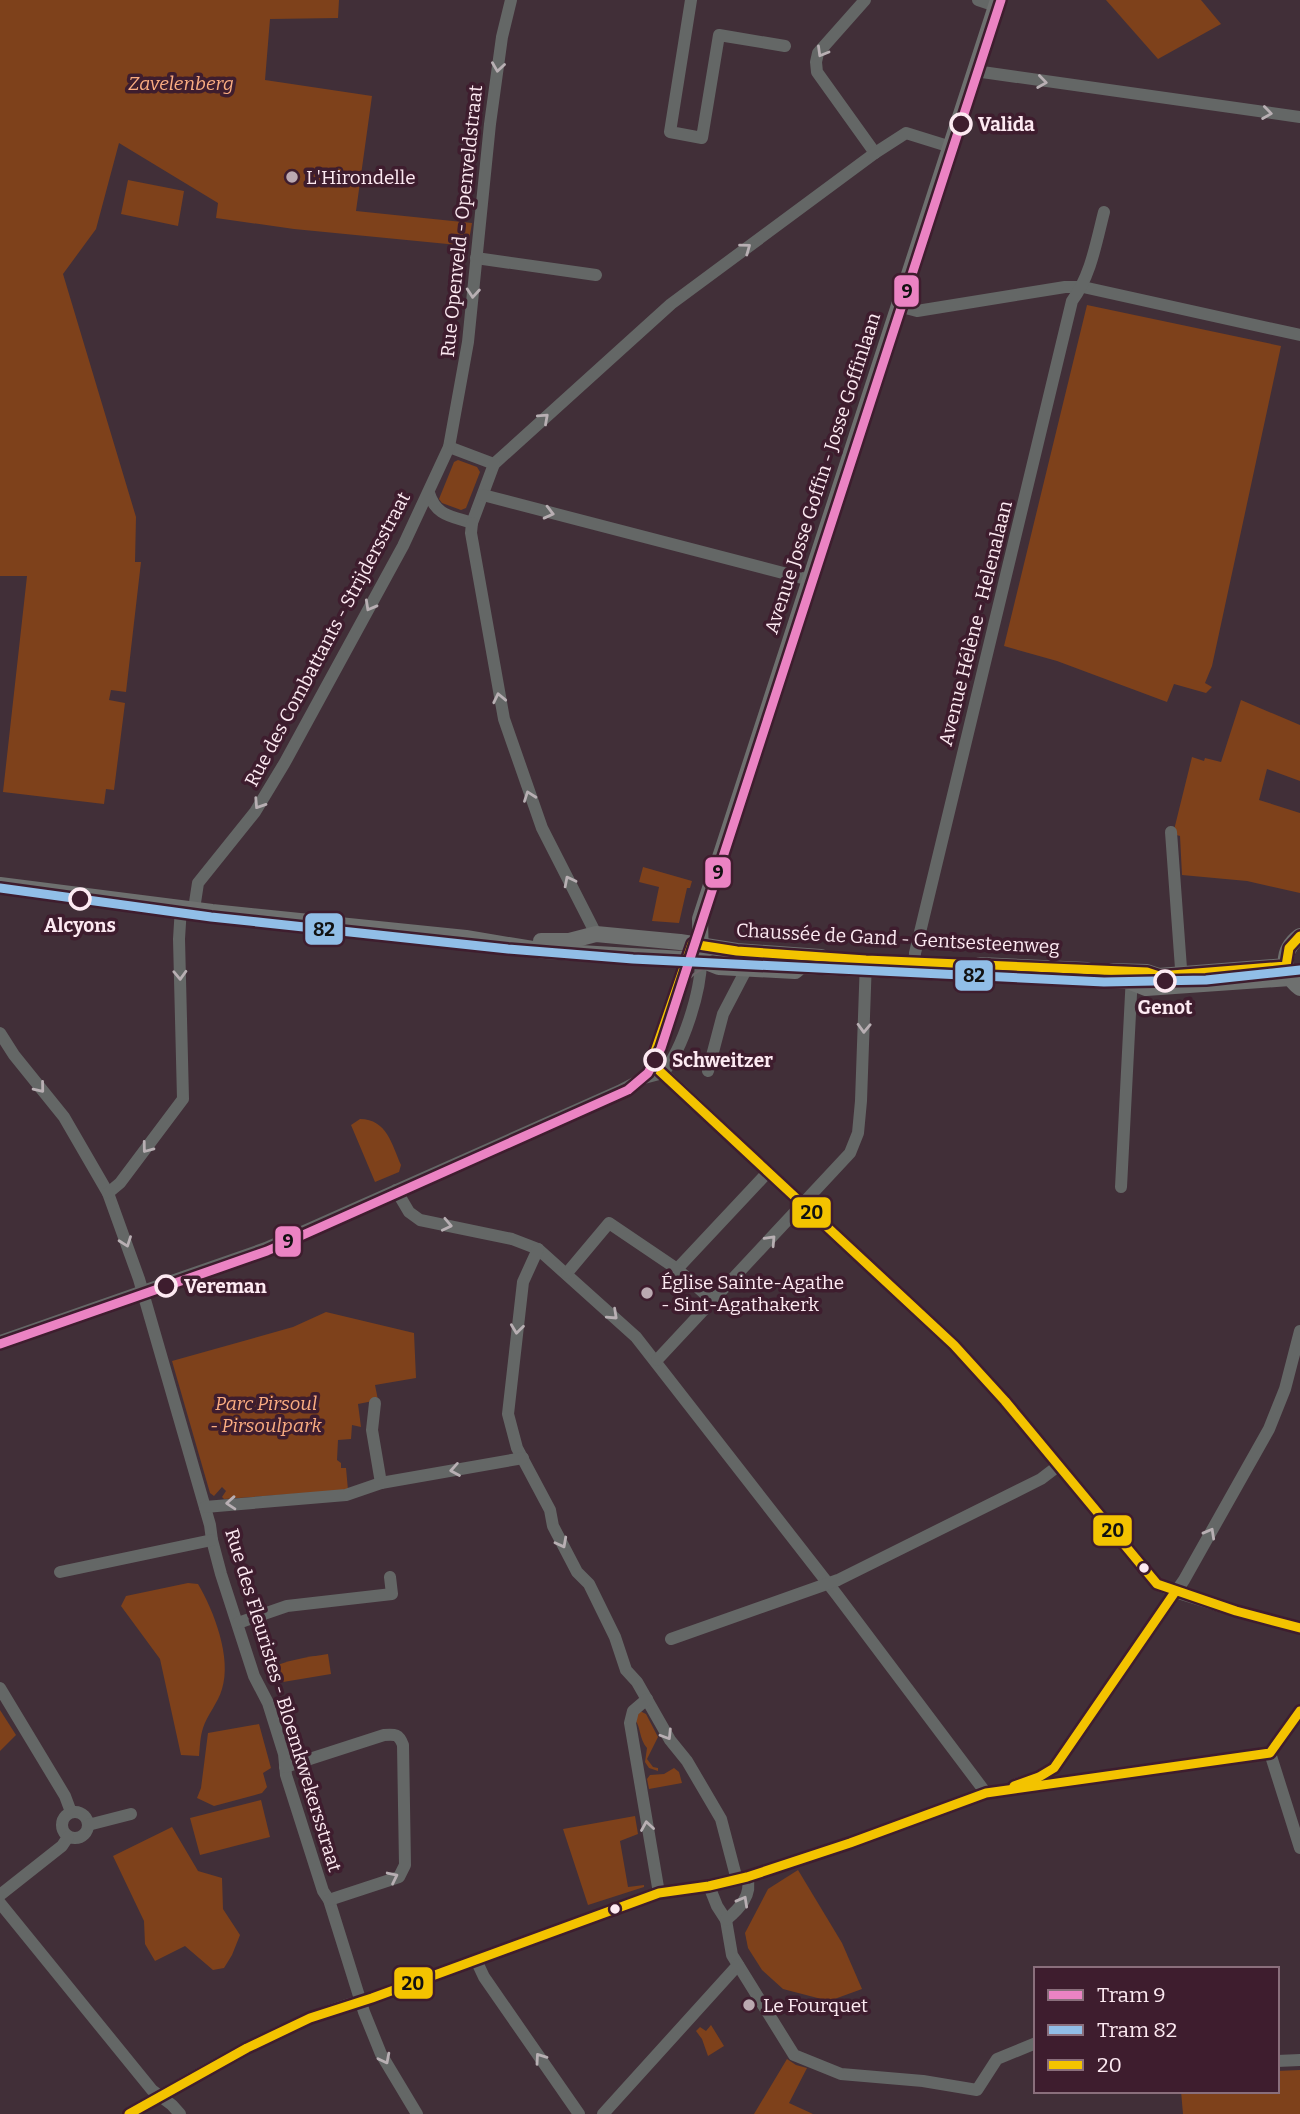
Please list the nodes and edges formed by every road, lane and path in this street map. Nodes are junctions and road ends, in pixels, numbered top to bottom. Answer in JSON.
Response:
{"nodes":[{"id":1,"x":511,"y":0,"type":"edge"},
{"id":2,"x":691,"y":0,"type":"edge"},
{"id":3,"x":865,"y":0,"type":"edge"},
{"id":4,"x":978,"y":0,"type":"edge"},
{"id":5,"x":997,"y":3,"type":"edge"},
{"id":6,"x":785,"y":46,"type":"dead end"},
{"id":7,"x":975,"y":71,"type":"junction"},
{"id":8,"x":1300,"y":117,"type":"edge"},
{"id":9,"x":951,"y":147,"type":"junction"},
{"id":10,"x":876,"y":153,"type":"junction"},
{"id":11,"x":1104,"y":212,"type":"dead end"},
{"id":12,"x":476,"y":258,"type":"junction"},
{"id":13,"x":596,"y":275,"type":"dead end"},
{"id":14,"x":1083,"y":287,"type":"junction"},
{"id":15,"x":898,"y":306,"type":"junction"},
{"id":16,"x":1300,"y":335,"type":"edge"},
{"id":17,"x":449,"y":447,"type":"junction"},
{"id":18,"x":494,"y":464,"type":"junction"},
{"id":19,"x":429,"y":493,"type":"junction"},
{"id":20,"x":483,"y":495,"type":"junction"},
{"id":21,"x":472,"y":523,"type":"junction"},
{"id":22,"x":810,"y":580,"type":"junction"},
{"id":23,"x":1171,"y":832,"type":"dead end"},
{"id":24,"x":0,"y":885,"type":"edge"},
{"id":25,"x":187,"y":908,"type":"junction"},
{"id":26,"x":596,"y":934,"type":"junction"},
{"id":27,"x":1300,"y":936,"type":"edge"},
{"id":28,"x":466,"y":938,"type":"junction"},
{"id":29,"x":701,"y":953,"type":"junction"},
{"id":30,"x":866,"y":965,"type":"junction"},
{"id":31,"x":914,"y":967,"type":"junction"},
{"id":32,"x":747,"y":968,"type":"junction"},
{"id":33,"x":1132,"y":977,"type":"junction"},
{"id":34,"x":1292,"y":977,"type":"edge"},
{"id":35,"x":1182,"y":981,"type":"junction"},
{"id":36,"x":0,"y":1033,"type":"edge"},
{"id":37,"x":708,"y":1071,"type":"dead end"},
{"id":38,"x":663,"y":1073,"type":"junction"},
{"id":39,"x":768,"y":1172,"type":"junction"},
{"id":40,"x":1121,"y":1187,"type":"dead end"},
{"id":41,"x":396,"y":1190,"type":"junction"},
{"id":42,"x":108,"y":1193,"type":"junction"},
{"id":43,"x":804,"y":1205,"type":"junction"},
{"id":44,"x":538,"y":1249,"type":"junction"},
{"id":45,"x":677,"y":1269,"type":"junction"},
{"id":46,"x":567,"y":1273,"type":"junction"},
{"id":47,"x":142,"y":1292,"type":"junction"},
{"id":48,"x":713,"y":1301,"type":"junction"},
{"id":49,"x":1300,"y":1331,"type":"edge"},
{"id":50,"x":0,"y":1341,"type":"edge"},
{"id":51,"x":657,"y":1360,"type":"junction"},
{"id":52,"x":375,"y":1403,"type":"dead end"},
{"id":53,"x":523,"y":1458,"type":"junction"},
{"id":54,"x":1058,"y":1466,"type":"junction"},
{"id":55,"x":381,"y":1483,"type":"junction"},
{"id":56,"x":205,"y":1507,"type":"junction"},
{"id":57,"x":212,"y":1540,"type":"junction"},
{"id":58,"x":60,"y":1572,"type":"dead end"},
{"id":59,"x":390,"y":1577,"type":"dead end"},
{"id":60,"x":828,"y":1584,"type":"junction"},
{"id":61,"x":1175,"y":1592,"type":"junction"},
{"id":62,"x":238,"y":1623,"type":"junction"},
{"id":63,"x":1300,"y":1628,"type":"edge"},
{"id":64,"x":671,"y":1639,"type":"dead end"},
{"id":65,"x":0,"y":1688,"type":"edge"},
{"id":66,"x":647,"y":1699,"type":"junction"},
{"id":67,"x":1300,"y":1711,"type":"edge"},
{"id":68,"x":1270,"y":1753,"type":"junction"},
{"id":69,"x":285,"y":1767,"type":"junction"},
{"id":70,"x":1054,"y":1768,"type":"junction"},
{"id":71,"x":1063,"y":1784,"type":"junction"},
{"id":72,"x":1011,"y":1788,"type":"junction"},
{"id":73,"x":986,"y":1793,"type":"junction"},
{"id":74,"x":71,"y":1812,"type":"junction"},
{"id":75,"x":131,"y":1814,"type":"dead end"},
{"id":76,"x":88,"y":1825,"type":"junction"},
{"id":77,"x":68,"y":1838,"type":"junction"},
{"id":78,"x":1300,"y":1848,"type":"edge"},
{"id":79,"x":742,"y":1878,"type":"junction"},
{"id":80,"x":709,"y":1886,"type":"junction"},
{"id":81,"x":659,"y":1894,"type":"junction"},
{"id":82,"x":0,"y":1895,"type":"edge"},
{"id":83,"x":329,"y":1900,"type":"junction"},
{"id":84,"x":0,"y":1903,"type":"edge"},
{"id":85,"x":726,"y":1920,"type":"junction"},
{"id":86,"x":477,"y":1960,"type":"junction"},
{"id":87,"x":738,"y":1965,"type":"junction"},
{"id":88,"x":362,"y":2001,"type":"junction"},
{"id":89,"x":1034,"y":2044,"type":"edge"},
{"id":90,"x":1300,"y":2060,"type":"edge"},
{"id":91,"x":1279,"y":2061,"type":"edge"},
{"id":92,"x":161,"y":2096,"type":"junction"},
{"id":93,"x":413,"y":2113,"type":"edge"},
{"id":94,"x":129,"y":2114,"type":"edge"},
{"id":95,"x":180,"y":2114,"type":"edge"},
{"id":96,"x":579,"y":2114,"type":"edge"},
{"id":97,"x":603,"y":2114,"type":"edge"}],
"edges":[{"from":1,"to":12,"type":"street","name":"Rue Openveld - Openveldstraat","one_way":true},
{"from":2,"to":6,"type":"street"},
{"from":3,"to":10,"type":"street","one_way":true},
{"from":4,"to":5,"type":"street"},
{"from":5,"to":7,"type":"main road","name":"Avenue Josse Goffin - Josse Goffinlaan"},
{"from":7,"to":8,"type":"street","one_way":true},
{"from":7,"to":9,"type":"main road","name":"Avenue Josse Goffin - Josse Goffinlaan"},
{"from":9,"to":10,"type":"street"},
{"from":9,"to":15,"type":"main road","name":"Avenue Josse Goffin - Josse Goffinlaan"},
{"from":18,"to":10,"type":"street","one_way":true},
{"from":11,"to":14,"type":"street","name":"Avenue Hélène - Helenalaan"},
{"from":12,"to":13,"type":"street"},
{"from":12,"to":17,"type":"street","name":"Rue Openveld - Openveldstraat","one_way":true},
{"from":14,"to":15,"type":"street"},
{"from":14,"to":16,"type":"street"},
{"from":14,"to":31,"type":"street","name":"Avenue Hélène - Helenalaan"},
{"from":15,"to":22,"type":"main road","name":"Avenue Josse Goffin - Josse Goffinlaan"},
{"from":17,"to":18,"type":"street"},
{"from":17,"to":19,"type":"street","name":"Rue Openveld - Openveldstraat"},
{"from":18,"to":20,"type":"street"},
{"from":19,"to":21,"type":"street"},
{"from":19,"to":25,"type":"street","name":"Rue des Combattants - Strijdersstraat","one_way":true},
{"from":20,"to":21,"type":"street"},
{"from":20,"to":22,"type":"street","one_way":true},
{"from":26,"to":21,"type":"street","one_way":true},
{"from":22,"to":29,"type":"main road","name":"Avenue Josse Goffin - Josse Goffinlaan"},
{"from":23,"to":35,"type":"street"},
{"from":24,"to":25,"type":"main road","name":"Chaussée de Gand - Gentsesteenweg"},
{"from":25,"to":28,"type":"main road","name":"Chaussée de Gand - Gentsesteenweg"},
{"from":25,"to":42,"type":"street","name":"Rue des Combattants - Strijdersstraat","one_way":true},
{"from":26,"to":28,"type":"main road","name":"Chaussée de Gand - Gentsesteenweg"},
{"from":26,"to":29,"type":"main road","name":"Chaussée de Gand - Gentsesteenweg"},
{"from":27,"to":34,"type":"main road","name":"Chaussée de Gand - Gentsesteenweg"},
{"from":28,"to":29,"type":"main road","name":"Chaussée de Gand - Gentsesteenweg"},
{"from":29,"to":30,"type":"main road","name":"Chaussée de Gand - Gentsesteenweg"},
{"from":29,"to":32,"type":"main road","name":"Chaussée de Gand - Gentsesteenweg"},
{"from":29,"to":38,"type":"street"},
{"from":30,"to":31,"type":"main road","name":"Chaussée de Gand - Gentsesteenweg"},
{"from":30,"to":32,"type":"main road","name":"Chaussée de Gand - Gentsesteenweg"},
{"from":30,"to":43,"type":"street","one_way":true},
{"from":31,"to":33,"type":"main road","name":"Chaussée de Gand - Gentsesteenweg"},
{"from":32,"to":37,"type":"street"},
{"from":33,"to":35,"type":"main road","name":"Chaussée de Gand - Gentsesteenweg"},
{"from":33,"to":40,"type":"street"},
{"from":34,"to":35,"type":"main road","name":"Chaussée de Gand - Gentsesteenweg"},
{"from":36,"to":42,"type":"street","name":"Rue des Fleuristes - Bloemkwekersstraat","one_way":true},
{"from":38,"to":39,"type":"street"},
{"from":38,"to":41,"type":"street"},
{"from":39,"to":43,"type":"street"},
{"from":39,"to":45,"type":"street"},
{"from":41,"to":44,"type":"street","one_way":true},
{"from":41,"to":47,"type":"street"},
{"from":42,"to":47,"type":"street","name":"Rue des Fleuristes - Bloemkwekersstraat","one_way":true},
{"from":48,"to":43,"type":"street","one_way":true},
{"from":43,"to":54,"type":"street"},
{"from":44,"to":46,"type":"street"},
{"from":44,"to":53,"type":"street","one_way":true},
{"from":45,"to":46,"type":"street"},
{"from":45,"to":48,"type":"street"},
{"from":46,"to":51,"type":"street","one_way":true},
{"from":47,"to":50,"type":"street"},
{"from":47,"to":56,"type":"street","name":"Rue des Fleuristes - Bloemkwekersstraat"},
{"from":48,"to":51,"type":"street"},
{"from":61,"to":49,"type":"street","one_way":true},
{"from":51,"to":60,"type":"street"},
{"from":52,"to":55,"type":"street"},
{"from":53,"to":55,"type":"street","one_way":true},
{"from":53,"to":66,"type":"street","one_way":true},
{"from":54,"to":60,"type":"street"},
{"from":54,"to":61,"type":"street"},
{"from":55,"to":56,"type":"street","one_way":true},
{"from":56,"to":57,"type":"street","name":"Rue des Fleuristes - Bloemkwekersstraat"},
{"from":57,"to":58,"type":"street"},
{"from":57,"to":62,"type":"street","name":"Rue des Fleuristes - Bloemkwekersstraat"},
{"from":59,"to":62,"type":"street"},
{"from":60,"to":64,"type":"street"},
{"from":60,"to":73,"type":"street"},
{"from":61,"to":63,"type":"street"},
{"from":61,"to":70,"type":"street"},
{"from":62,"to":69,"type":"street","name":"Rue des Fleuristes - Bloemkwekersstraat"},
{"from":65,"to":74,"type":"street"},
{"from":66,"to":79,"type":"street","one_way":true},
{"from":81,"to":66,"type":"street","one_way":true},
{"from":67,"to":68,"type":"street"},
{"from":68,"to":71,"type":"street"},
{"from":68,"to":78,"type":"street"},
{"from":69,"to":83,"type":"street","name":"Rue des Fleuristes - Bloemkwekersstraat"},
{"from":83,"to":69,"type":"street","one_way":true},
{"from":70,"to":71,"type":"street"},
{"from":70,"to":72,"type":"street"},
{"from":71,"to":72,"type":"street"},
{"from":72,"to":73,"type":"street"},
{"from":73,"to":79,"type":"street"},
{"from":74,"to":76,"type":"street"},
{"from":74,"to":77,"type":"street"},
{"from":75,"to":76,"type":"street"},
{"from":76,"to":77,"type":"street"},
{"from":77,"to":82,"type":"street"},
{"from":79,"to":80,"type":"street"},
{"from":85,"to":79,"type":"street","one_way":true},
{"from":80,"to":81,"type":"street"},
{"from":80,"to":85,"type":"street"},
{"from":81,"to":86,"type":"street"},
{"from":83,"to":88,"type":"street","name":"Rue des Fleuristes - Bloemkwekersstraat"},
{"from":84,"to":92,"type":"street"},
{"from":85,"to":87,"type":"street"},
{"from":86,"to":88,"type":"street"},
{"from":96,"to":86,"type":"street","one_way":true},
{"from":87,"to":89,"type":"street"},
{"from":87,"to":97,"type":"street"},
{"from":88,"to":92,"type":"street"},
{"from":88,"to":93,"type":"street","name":"Rue des Fleuristes - Bloemkwekersstraat","one_way":true},
{"from":90,"to":91,"type":"street"},
{"from":92,"to":94,"type":"street"},
{"from":92,"to":95,"type":"street"}]}
